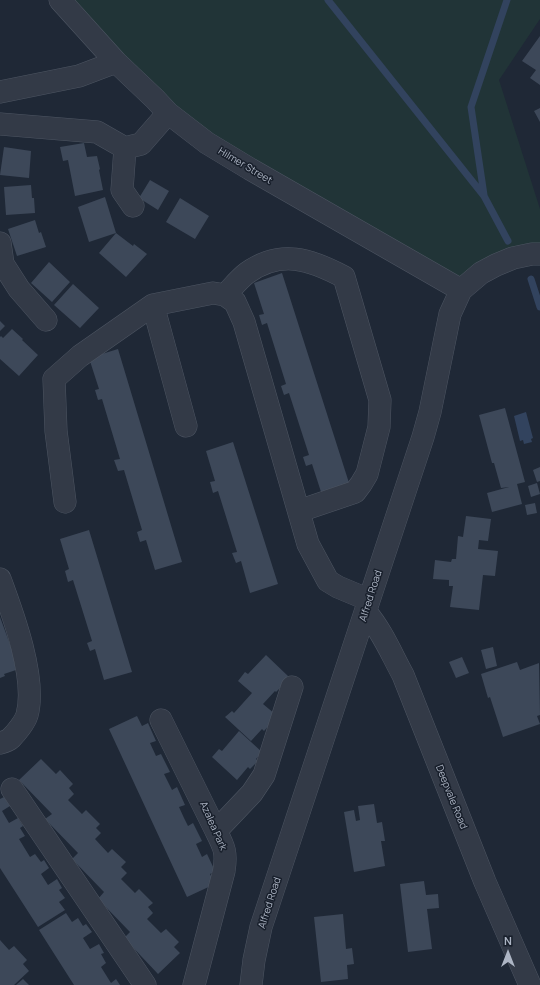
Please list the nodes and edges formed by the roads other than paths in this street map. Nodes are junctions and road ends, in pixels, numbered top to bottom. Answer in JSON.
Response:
{"nodes":[{"id":1,"x":60,"y":0,"type":"edge"},
{"id":2,"x":116,"y":62,"type":"junction"},
{"id":3,"x":0,"y":92,"type":"edge"},
{"id":4,"x":168,"y":113,"type":"junction"},
{"id":5,"x":0,"y":124,"type":"edge"},
{"id":6,"x":125,"y":148,"type":"junction"},
{"id":7,"x":133,"y":206,"type":"dead end"},
{"id":8,"x":0,"y":243,"type":"edge"},
{"id":9,"x":540,"y":254,"type":"edge"},
{"id":10,"x":461,"y":290,"type":"junction"},
{"id":11,"x":225,"y":295,"type":"junction"},
{"id":12,"x":153,"y":304,"type":"junction"},
{"id":13,"x":46,"y":320,"type":"dead end"},
{"id":14,"x":186,"y":426,"type":"dead end"},
{"id":15,"x":65,"y":502,"type":"dead end"},
{"id":16,"x":299,"y":511,"type":"junction"},
{"id":17,"x":0,"y":579,"type":"edge"},
{"id":18,"x":367,"y":606,"type":"junction"},
{"id":19,"x":292,"y":687,"type":"dead end"},
{"id":20,"x":161,"y":720,"type":"dead end"},
{"id":21,"x":0,"y":743,"type":"edge"},
{"id":22,"x":12,"y":789,"type":"dead end"},
{"id":23,"x":216,"y":831,"type":"junction"},
{"id":24,"x":145,"y":985,"type":"edge"},
{"id":25,"x":194,"y":985,"type":"edge"},
{"id":26,"x":251,"y":985,"type":"edge"},
{"id":27,"x":530,"y":985,"type":"edge"}],
"edges":[{"from":1,"to":2,"type":"street","name":"Hilmer Street"},
{"from":2,"to":3,"type":"street"},
{"from":2,"to":4,"type":"street","name":"Hilmer Street"},
{"from":4,"to":6,"type":"street"},
{"from":4,"to":10,"type":"street","name":"Hilmer Street"},
{"from":5,"to":6,"type":"street"},
{"from":6,"to":7,"type":"street"},
{"from":8,"to":13,"type":"street"},
{"from":9,"to":10,"type":"street","name":"Alfred Road"},
{"from":10,"to":18,"type":"street","name":"Alfred Road"},
{"from":11,"to":12,"type":"street"},
{"from":11,"to":16,"type":"street"},
{"from":11,"to":16,"type":"street"},
{"from":12,"to":14,"type":"street"},
{"from":12,"to":15,"type":"street"},
{"from":16,"to":18,"type":"street"},
{"from":17,"to":21,"type":"street"},
{"from":18,"to":26,"type":"street","name":"Alfred Road"},
{"from":18,"to":27,"type":"street","name":"Deepvale Road"},
{"from":19,"to":23,"type":"street"},
{"from":20,"to":23,"type":"street","name":"Azalea Park"},
{"from":22,"to":24,"type":"street"},
{"from":23,"to":25,"type":"street","name":"Azalea Park"}]}
